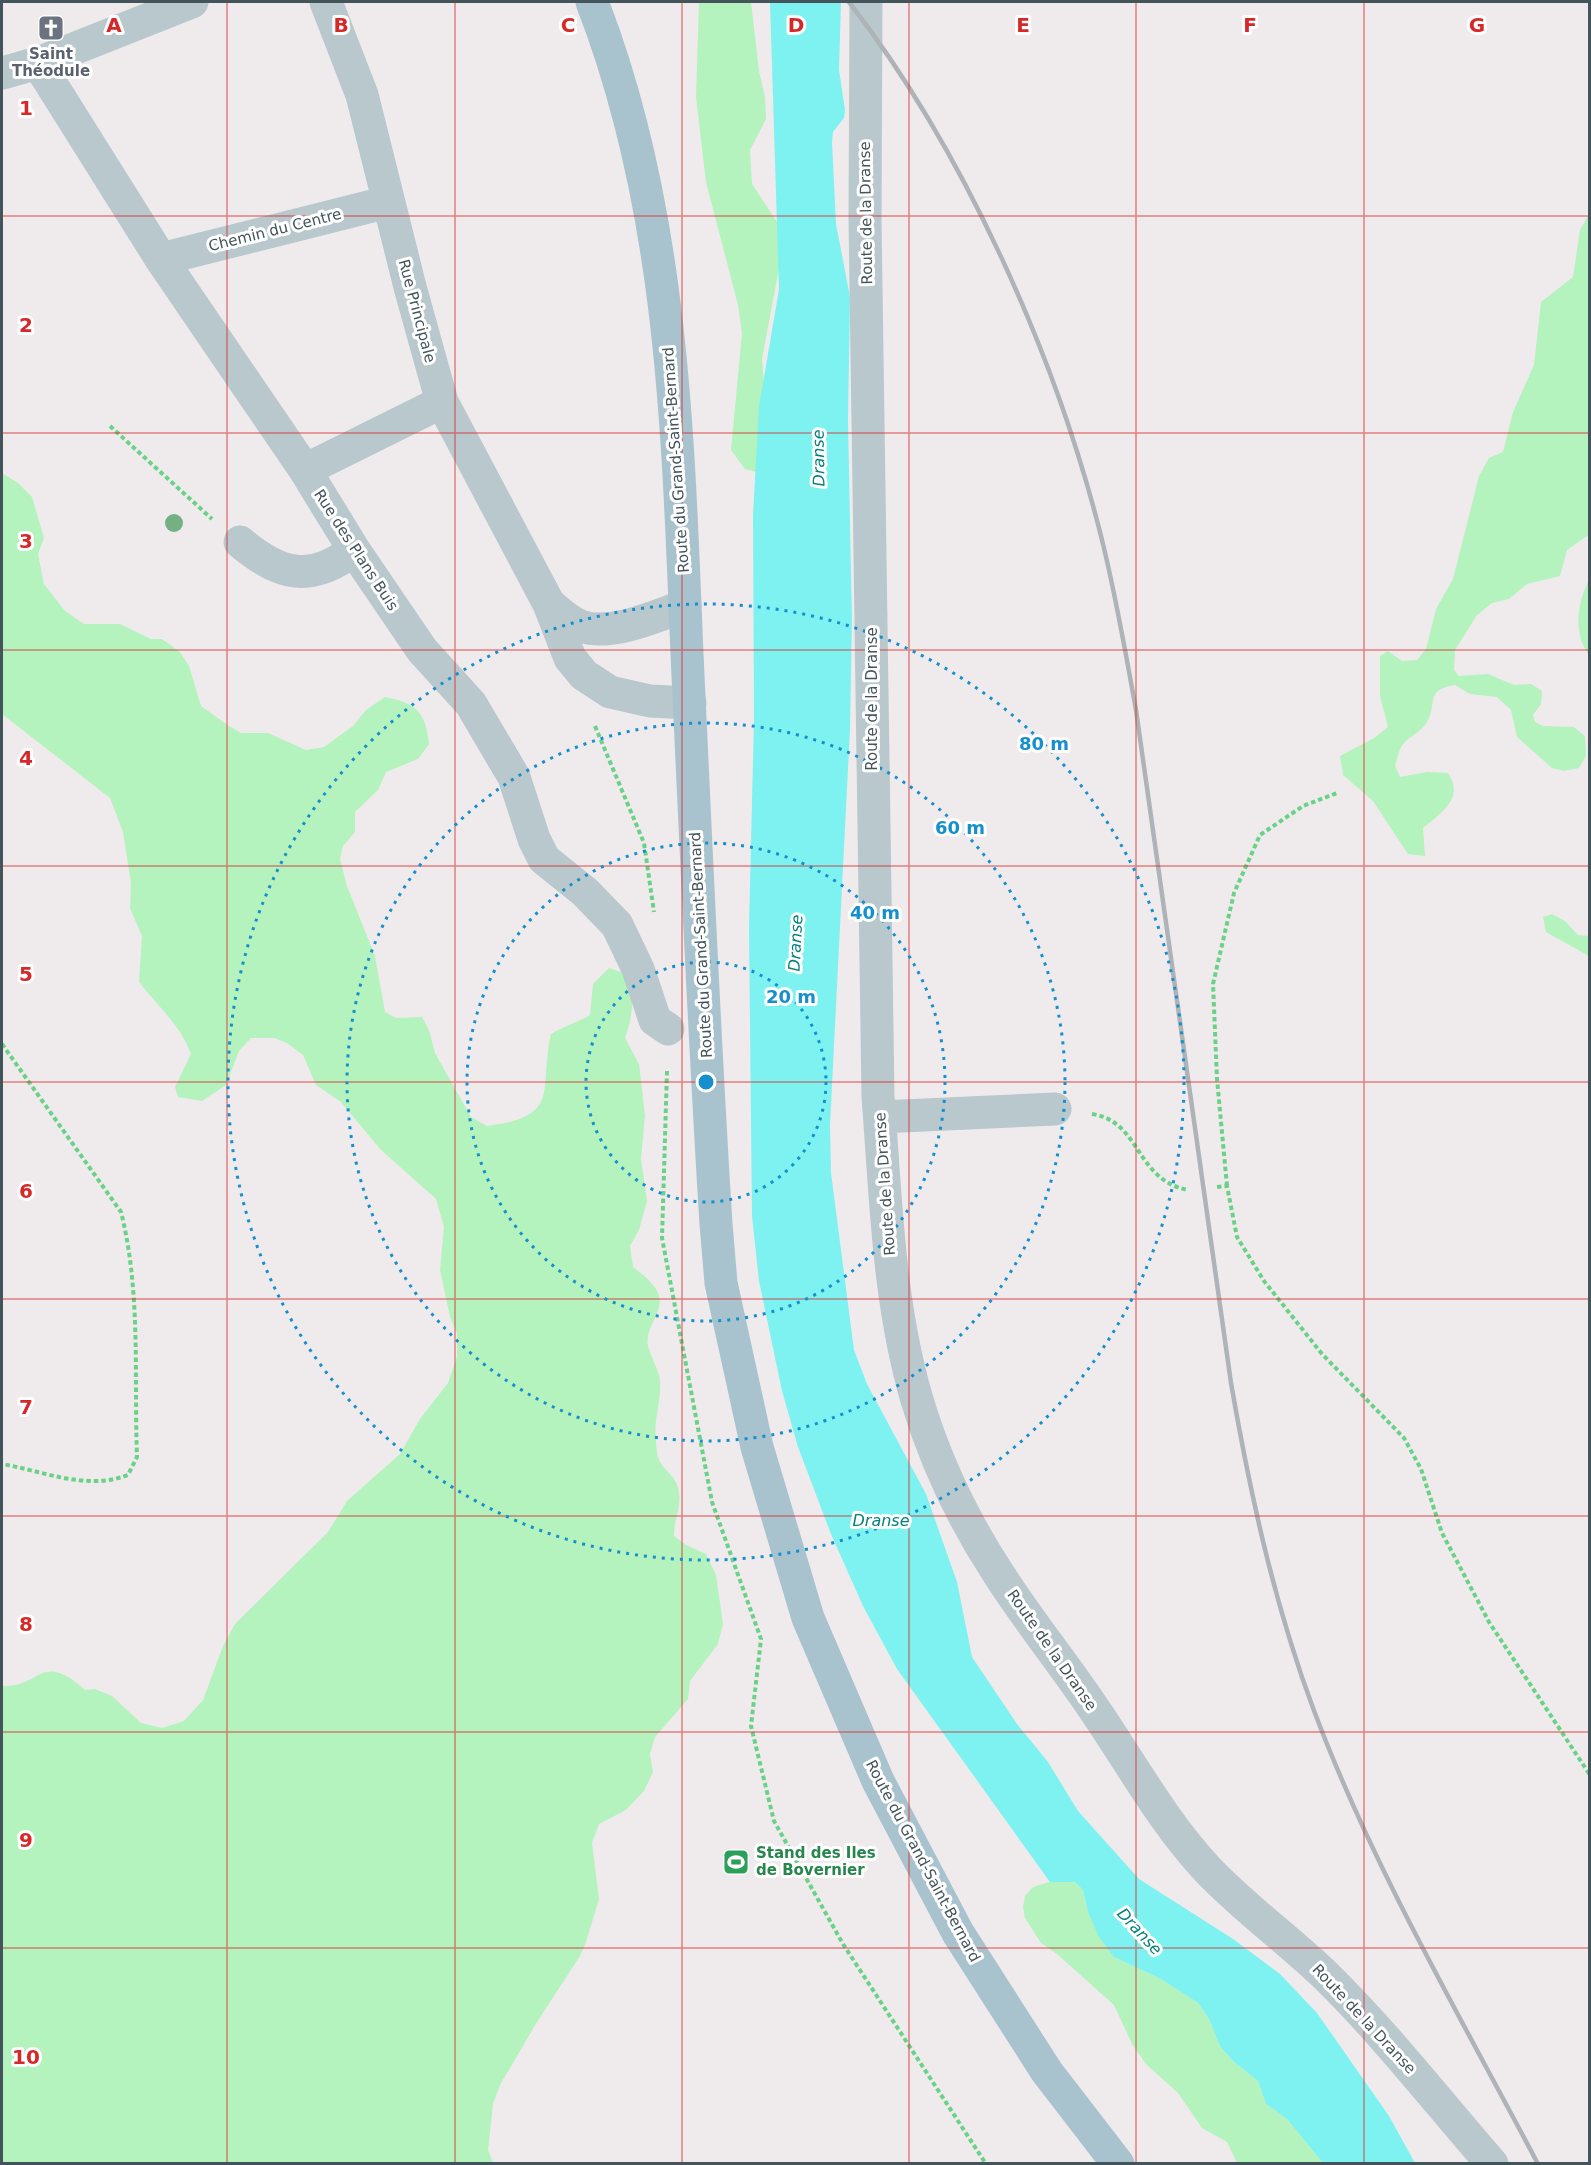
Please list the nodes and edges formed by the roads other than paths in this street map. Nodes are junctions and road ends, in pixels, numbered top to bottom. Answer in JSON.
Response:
{"nodes":[{"id":1,"x":192,"y":2,"type":"edge"},
{"id":2,"x":327,"y":2,"type":"edge"},
{"id":3,"x":592,"y":2,"type":"edge"},
{"id":4,"x":866,"y":2,"type":"edge"},
{"id":5,"x":38,"y":63,"type":"junction"},
{"id":6,"x":2,"y":73,"type":"edge"},
{"id":7,"x":388,"y":202,"type":"junction"},
{"id":8,"x":161,"y":259,"type":"junction"},
{"id":9,"x":442,"y":402,"type":"junction"},
{"id":10,"x":305,"y":470,"type":"junction"},
{"id":11,"x":240,"y":542,"type":"road end"},
{"id":12,"x":354,"y":550,"type":"junction"},
{"id":13,"x":549,"y":604,"type":"junction"},
{"id":14,"x":685,"y":606,"type":"junction"},
{"id":15,"x":690,"y":703,"type":"junction"},
{"id":16,"x":668,"y":1029,"type":"dead end"},
{"id":17,"x":1055,"y":1109,"type":"road end"},
{"id":18,"x":880,"y":1117,"type":"junction"},
{"id":19,"x":1118,"y":2163,"type":"edge"},
{"id":20,"x":1492,"y":2163,"type":"edge"}],
"edges":[{"from":1,"to":5,"type":"street"},
{"from":2,"to":7,"type":"street","name":"Rue Principale"},
{"from":3,"to":14,"type":"main road","name":"Route du Grand-Saint-Bernard"},
{"from":4,"to":18,"type":"street","name":"Route de la Dranse"},
{"from":5,"to":6,"type":"street"},
{"from":5,"to":8,"type":"street","name":"Rue des Plans Buis"},
{"from":7,"to":8,"type":"street","name":"Chemin du Centre"},
{"from":7,"to":9,"type":"street","name":"Rue Principale"},
{"from":8,"to":10,"type":"street","name":"Rue des Plans Buis"},
{"from":9,"to":10,"type":"street"},
{"from":9,"to":13,"type":"street","name":"Rue Principale"},
{"from":10,"to":12,"type":"street","name":"Rue des Plans Buis"},
{"from":11,"to":12,"type":"street"},
{"from":12,"to":16,"type":"street","name":"Rue des Plans Buis"},
{"from":13,"to":14,"type":"street","name":"Rue Principale"},
{"from":13,"to":15,"type":"street","name":"Rue Principale"},
{"from":14,"to":15,"type":"main road","name":"Route du Grand-Saint-Bernard"},
{"from":15,"to":19,"type":"main road","name":"Route du Grand-Saint-Bernard"},
{"from":17,"to":18,"type":"street"},
{"from":18,"to":20,"type":"street","name":"Route de la Dranse"}]}
